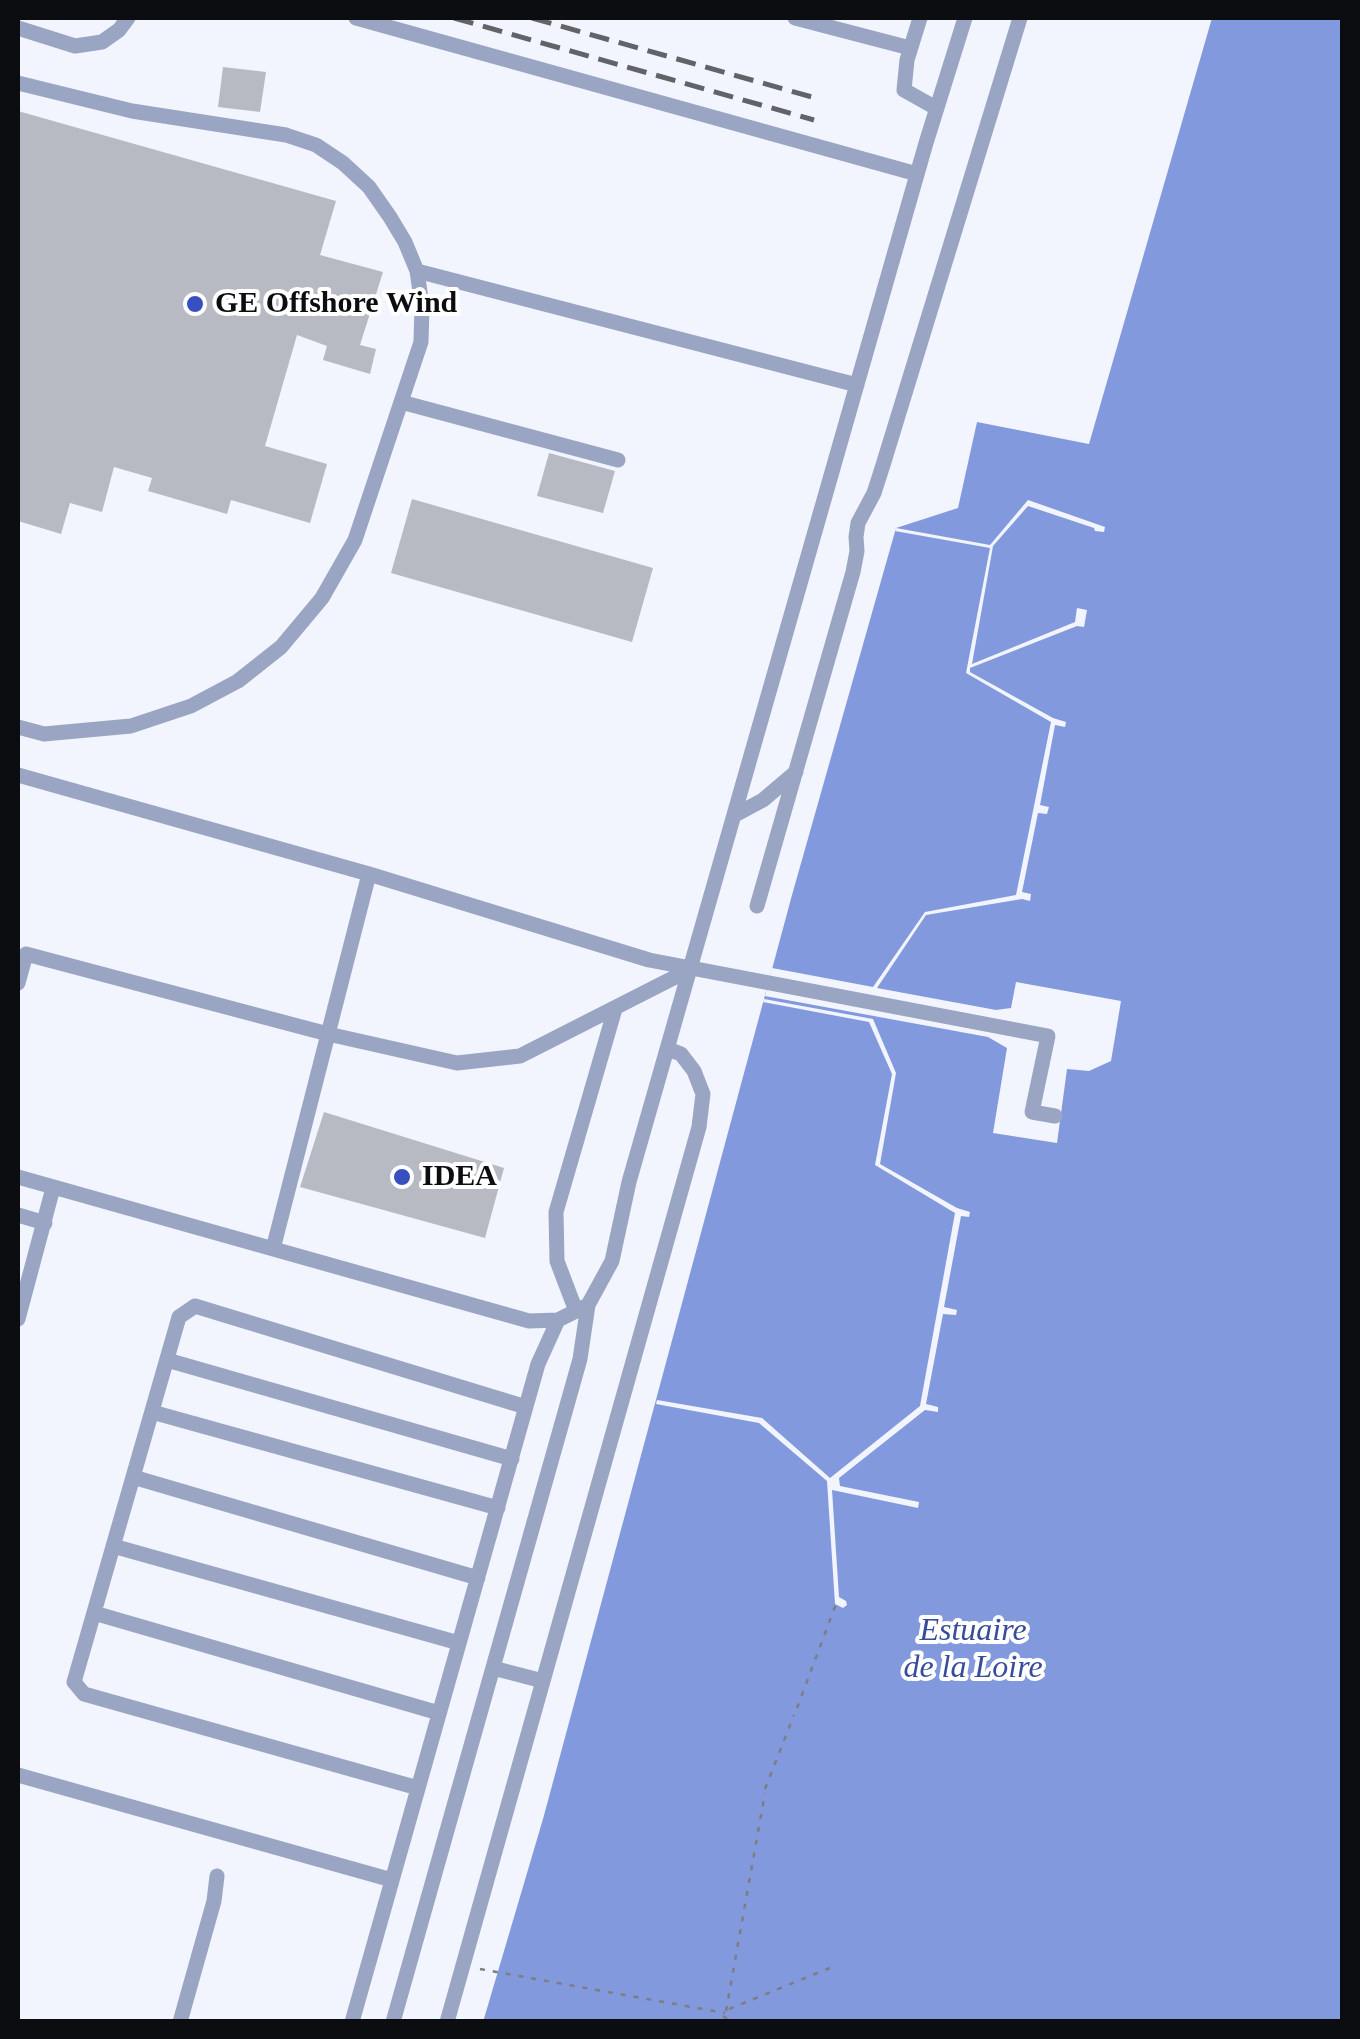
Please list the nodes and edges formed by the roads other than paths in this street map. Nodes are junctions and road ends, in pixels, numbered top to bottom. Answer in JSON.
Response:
{"nodes":[{"id":1,"x":128,"y":18,"type":"edge"},
{"id":2,"x":356,"y":18,"type":"edge"},
{"id":3,"x":795,"y":18,"type":"edge"},
{"id":4,"x":920,"y":18,"type":"edge"},
{"id":5,"x":965,"y":18,"type":"edge"},
{"id":6,"x":1020,"y":18,"type":"edge"},
{"id":7,"x":18,"y":28,"type":"edge"},
{"id":8,"x":910,"y":48,"type":"junction"},
{"id":9,"x":18,"y":83,"type":"edge"},
{"id":10,"x":936,"y":108,"type":"junction"},
{"id":11,"x":917,"y":174,"type":"junction"},
{"id":12,"x":417,"y":271,"type":"junction"},
{"id":13,"x":857,"y":385,"type":"junction"},
{"id":14,"x":401,"y":402,"type":"junction"},
{"id":15,"x":618,"y":460,"type":"dead end"},
{"id":16,"x":18,"y":726,"type":"edge"},
{"id":17,"x":796,"y":772,"type":"junction"},
{"id":18,"x":18,"y":775,"type":"edge"},
{"id":19,"x":735,"y":815,"type":"junction"},
{"id":20,"x":368,"y":874,"type":"junction"},
{"id":21,"x":757,"y":906,"type":"dead end"},
{"id":22,"x":691,"y":969,"type":"junction"},
{"id":23,"x":18,"y":982,"type":"edge"},
{"id":24,"x":616,"y":1009,"type":"junction"},
{"id":25,"x":328,"y":1034,"type":"junction"},
{"id":26,"x":668,"y":1049,"type":"junction"},
{"id":27,"x":1056,"y":1116,"type":"dead end"},
{"id":28,"x":18,"y":1177,"type":"edge"},
{"id":29,"x":53,"y":1188,"type":"junction"},
{"id":30,"x":18,"y":1215,"type":"edge"},
{"id":31,"x":45,"y":1223,"type":"junction"},
{"id":32,"x":273,"y":1249,"type":"junction"},
{"id":33,"x":582,"y":1308,"type":"junction"},
{"id":34,"x":18,"y":1319,"type":"edge"},
{"id":35,"x":558,"y":1320,"type":"junction"},
{"id":36,"x":167,"y":1360,"type":"junction"},
{"id":37,"x":526,"y":1406,"type":"junction"},
{"id":38,"x":152,"y":1412,"type":"junction"},
{"id":39,"x":512,"y":1459,"type":"junction"},
{"id":40,"x":133,"y":1477,"type":"junction"},
{"id":41,"x":498,"y":1508,"type":"junction"},
{"id":42,"x":113,"y":1546,"type":"junction"},
{"id":43,"x":478,"y":1578,"type":"junction"},
{"id":44,"x":94,"y":1614,"type":"junction"},
{"id":45,"x":459,"y":1643,"type":"junction"},
{"id":46,"x":493,"y":1668,"type":"junction"},
{"id":47,"x":544,"y":1681,"type":"junction"},
{"id":48,"x":439,"y":1713,"type":"junction"},
{"id":49,"x":18,"y":1774,"type":"edge"},
{"id":50,"x":418,"y":1788,"type":"junction"},
{"id":51,"x":217,"y":1876,"type":"dead end"},
{"id":52,"x":392,"y":1880,"type":"junction"},
{"id":53,"x":180,"y":2022,"type":"edge"},
{"id":54,"x":352,"y":2022,"type":"edge"},
{"id":55,"x":393,"y":2022,"type":"edge"},
{"id":56,"x":447,"y":2022,"type":"edge"}],
"edges":[{"from":1,"to":7,"type":"lane"},
{"from":2,"to":11,"type":"lane"},
{"from":3,"to":8,"type":"lane"},
{"from":4,"to":8,"type":"lane"},
{"from":5,"to":10,"type":"lane"},
{"from":6,"to":17,"type":"lane"},
{"from":8,"to":10,"type":"lane"},
{"from":9,"to":12,"type":"lane"},
{"from":10,"to":11,"type":"lane"},
{"from":11,"to":13,"type":"lane"},
{"from":12,"to":13,"type":"lane"},
{"from":12,"to":14,"type":"lane"},
{"from":13,"to":19,"type":"lane"},
{"from":14,"to":15,"type":"lane"},
{"from":14,"to":16,"type":"lane"},
{"from":17,"to":19,"type":"lane"},
{"from":17,"to":21,"type":"lane"},
{"from":18,"to":20,"type":"lane"},
{"from":19,"to":22,"type":"lane"},
{"from":20,"to":22,"type":"lane"},
{"from":20,"to":25,"type":"lane"},
{"from":22,"to":24,"type":"lane"},
{"from":22,"to":26,"type":"lane"},
{"from":22,"to":27,"type":"lane"},
{"from":23,"to":25,"type":"lane"},
{"from":24,"to":25,"type":"lane"},
{"from":24,"to":33,"type":"lane"},
{"from":25,"to":32,"type":"lane"},
{"from":26,"to":33,"type":"lane"},
{"from":26,"to":47,"type":"lane"},
{"from":28,"to":29,"type":"lane"},
{"from":29,"to":31,"type":"lane"},
{"from":29,"to":32,"type":"lane"},
{"from":30,"to":31,"type":"lane"},
{"from":31,"to":34,"type":"lane"},
{"from":32,"to":35,"type":"lane"},
{"from":33,"to":35,"type":"lane"},
{"from":33,"to":46,"type":"lane"},
{"from":35,"to":37,"type":"lane"},
{"from":36,"to":37,"type":"lane"},
{"from":36,"to":38,"type":"lane"},
{"from":36,"to":39,"type":"lane"},
{"from":37,"to":39,"type":"lane"},
{"from":38,"to":40,"type":"lane"},
{"from":38,"to":41,"type":"lane"},
{"from":39,"to":41,"type":"lane"},
{"from":40,"to":42,"type":"lane"},
{"from":40,"to":43,"type":"lane"},
{"from":41,"to":43,"type":"lane"},
{"from":42,"to":44,"type":"lane"},
{"from":42,"to":45,"type":"lane"},
{"from":43,"to":45,"type":"lane"},
{"from":44,"to":48,"type":"lane"},
{"from":44,"to":50,"type":"lane"},
{"from":45,"to":48,"type":"lane"},
{"from":46,"to":47,"type":"lane"},
{"from":46,"to":55,"type":"lane"},
{"from":47,"to":56,"type":"lane"},
{"from":48,"to":50,"type":"lane"},
{"from":49,"to":52,"type":"lane"},
{"from":50,"to":52,"type":"lane"},
{"from":51,"to":53,"type":"lane"},
{"from":52,"to":54,"type":"lane"}]}
